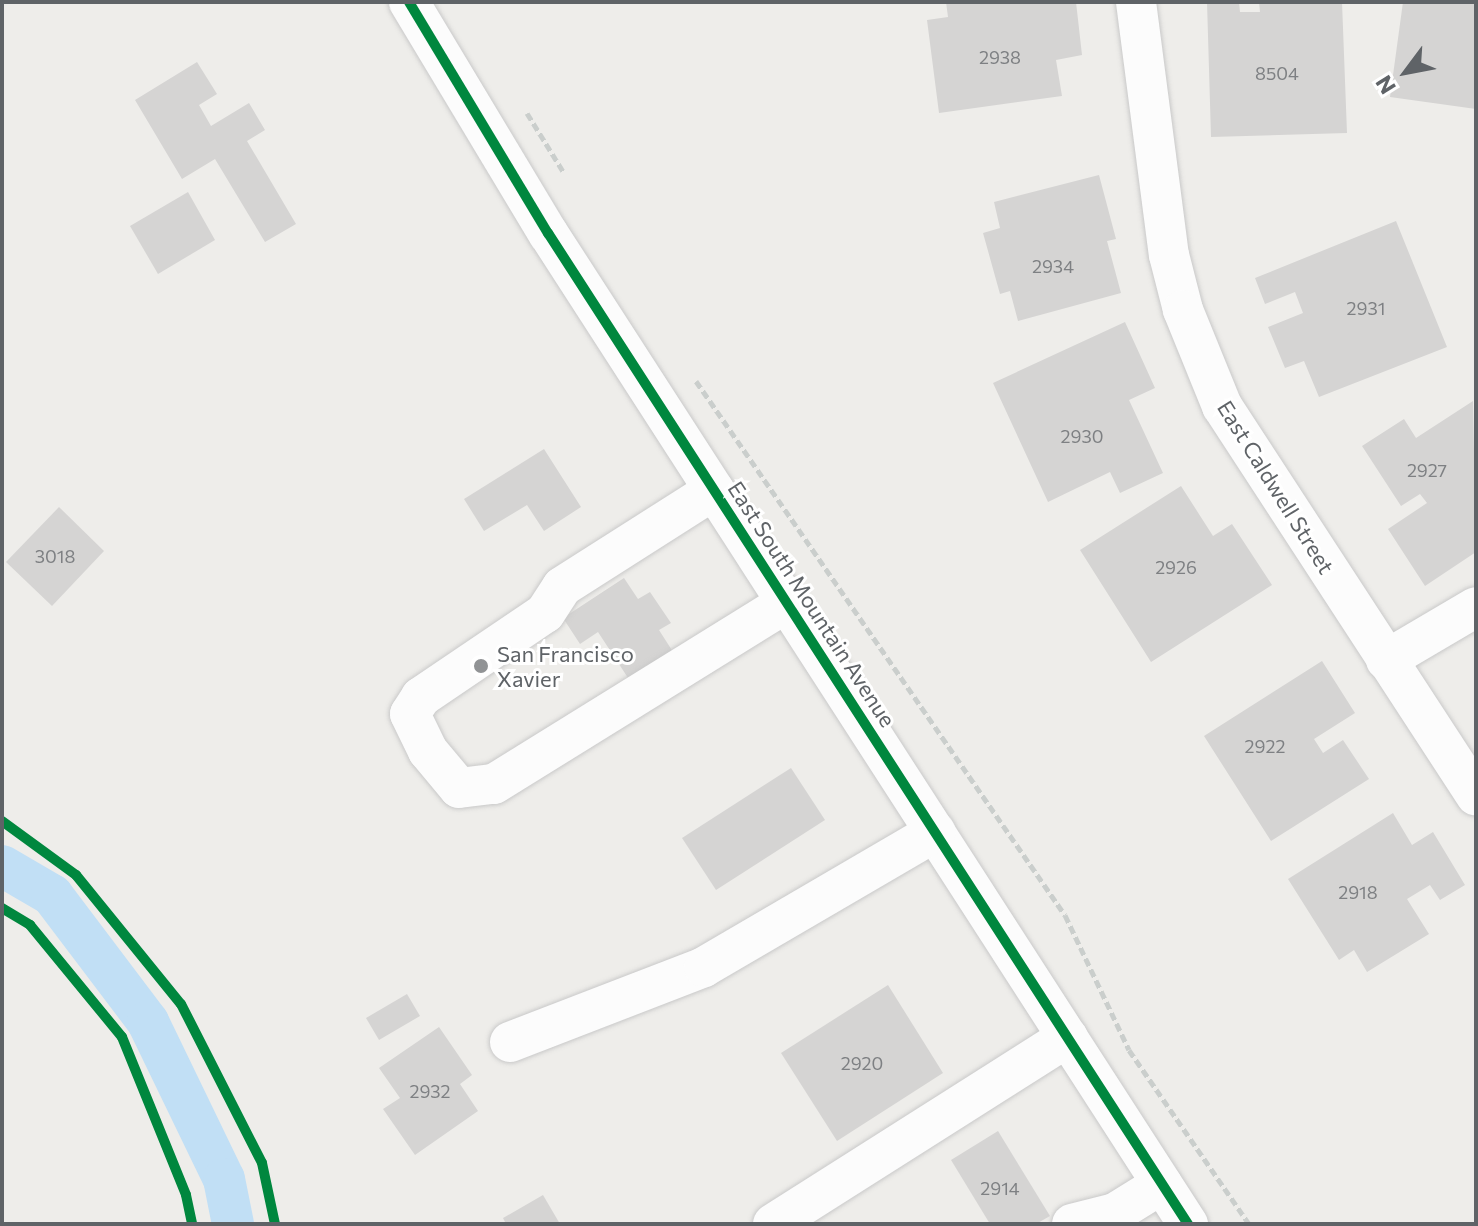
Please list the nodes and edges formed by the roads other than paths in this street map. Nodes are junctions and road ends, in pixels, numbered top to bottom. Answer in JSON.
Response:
{"nodes":[{"id":1,"x":409,"y":2,"type":"edge"},
{"id":2,"x":1136,"y":2,"type":"edge"},
{"id":3,"x":714,"y":490,"type":"junction"},
{"id":4,"x":787,"y":602,"type":"junction"},
{"id":5,"x":1476,"y":607,"type":"edge"},
{"id":6,"x":1386,"y":660,"type":"junction"},
{"id":7,"x":1476,"y":796,"type":"edge"},
{"id":8,"x":935,"y":832,"type":"junction"},
{"id":9,"x":1068,"y":1037,"type":"junction"},
{"id":10,"x":510,"y":1042,"type":"dead end"},
{"id":11,"x":1162,"y":1184,"type":"junction"},
{"id":12,"x":773,"y":1224,"type":"edge"},
{"id":13,"x":1072,"y":1224,"type":"edge"},
{"id":14,"x":1188,"y":1224,"type":"edge"}],
"edges":[{"from":1,"to":3,"type":"street","name":"East South Mountain Avenue"},
{"from":2,"to":6,"type":"street","name":"East Caldwell Street"},
{"from":3,"to":4,"type":"street","name":"East South Mountain Avenue"},
{"from":3,"to":4,"type":"street"},
{"from":4,"to":8,"type":"street","name":"East South Mountain Avenue"},
{"from":5,"to":6,"type":"street"},
{"from":6,"to":7,"type":"street","name":"East Caldwell Street"},
{"from":8,"to":9,"type":"street","name":"East South Mountain Avenue"},
{"from":8,"to":10,"type":"street"},
{"from":9,"to":11,"type":"street","name":"East South Mountain Avenue"},
{"from":9,"to":12,"type":"street"},
{"from":11,"to":13,"type":"street"},
{"from":11,"to":14,"type":"street","name":"East South Mountain Avenue"}]}
